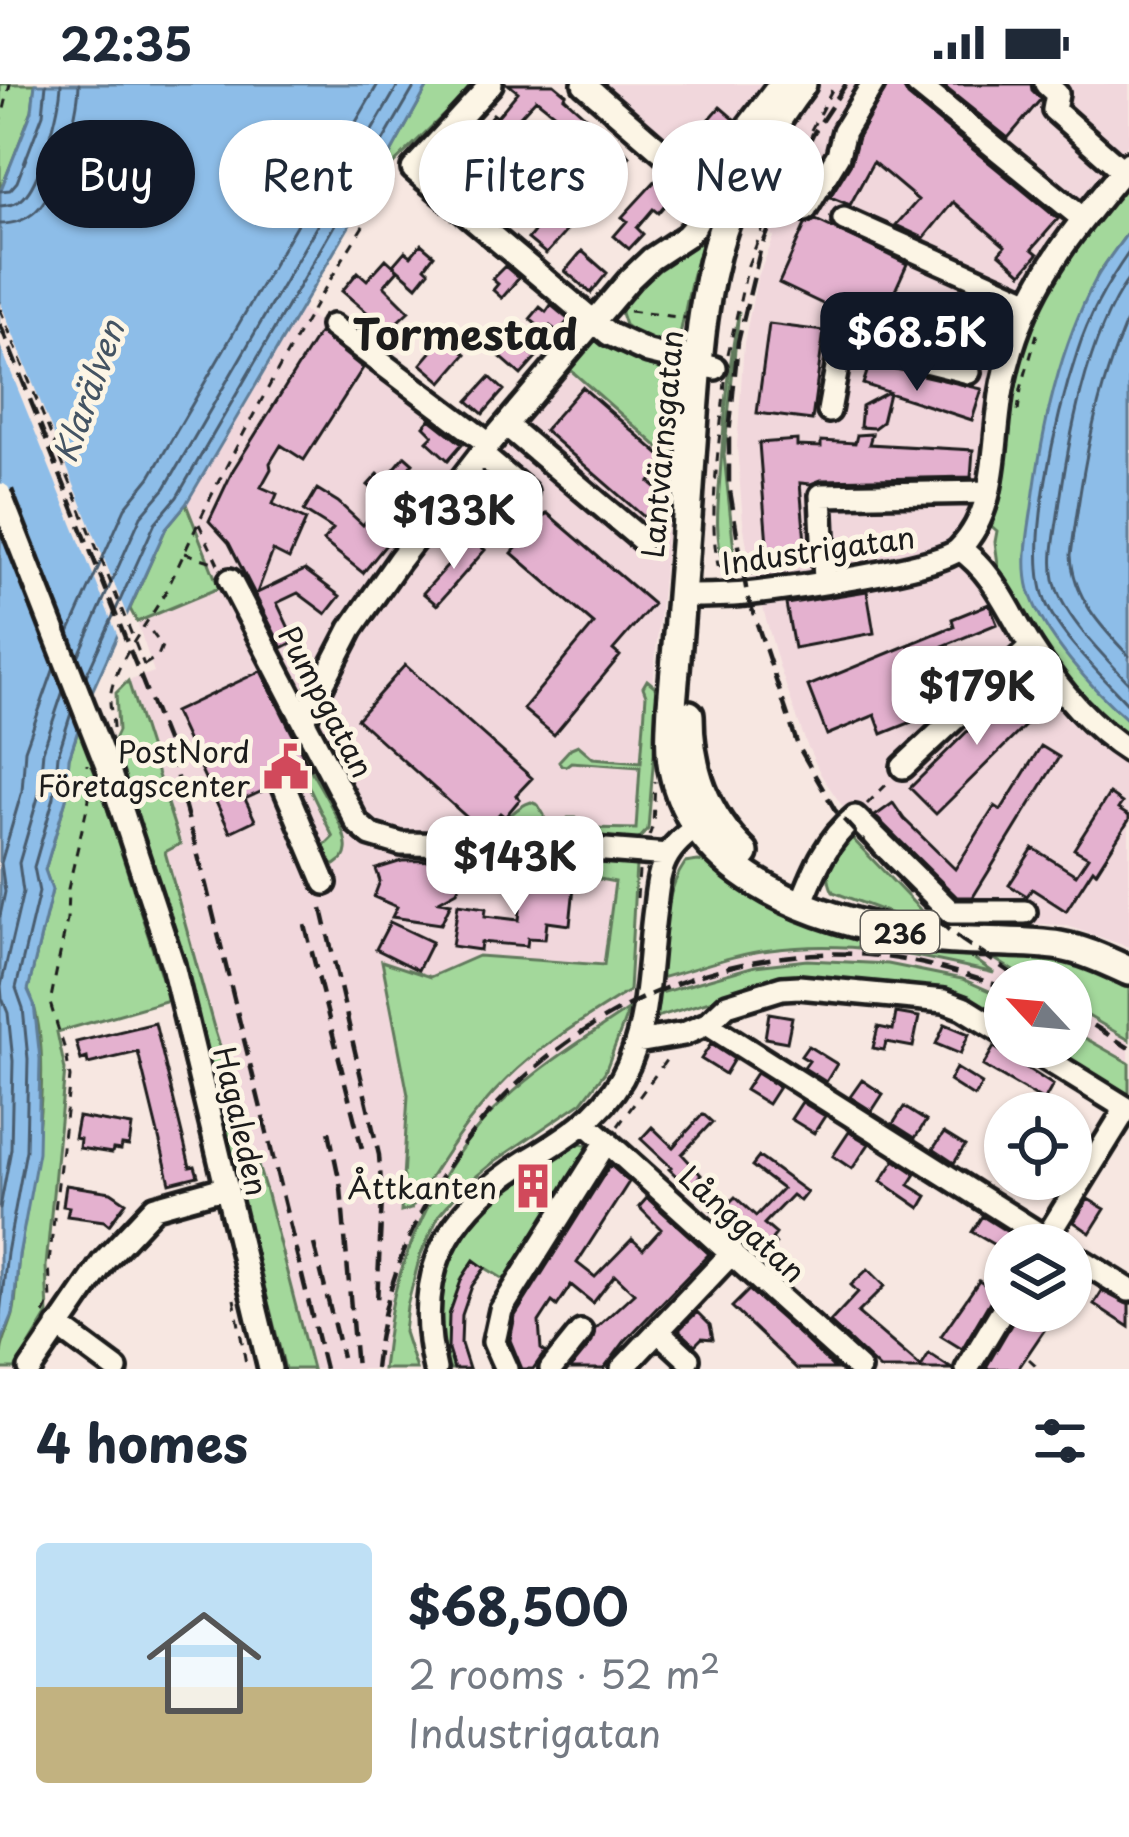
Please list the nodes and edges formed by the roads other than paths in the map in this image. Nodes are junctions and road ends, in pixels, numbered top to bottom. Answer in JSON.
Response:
{"nodes":[{"id":1,"x":491,"y":84,"type":"edge"},
{"id":2,"x":584,"y":84,"type":"edge"},
{"id":3,"x":780,"y":84,"type":"edge"},
{"id":4,"x":802,"y":84,"type":"edge"},
{"id":5,"x":820,"y":84,"type":"edge"},
{"id":6,"x":873,"y":84,"type":"edge"},
{"id":7,"x":917,"y":84,"type":"edge"},
{"id":8,"x":1046,"y":84,"type":"edge"},
{"id":9,"x":753,"y":120,"type":"edge"},
{"id":10,"x":795,"y":120,"type":"edge"},
{"id":11,"x":652,"y":143,"type":"edge"},
{"id":12,"x":1126,"y":167,"type":"edge"},
{"id":13,"x":824,"y":178,"type":"edge"},
{"id":14,"x":1082,"y":218,"type":"junction"},
{"id":15,"x":844,"y":219,"type":"dead end"},
{"id":16,"x":693,"y":228,"type":"edge"},
{"id":17,"x":749,"y":228,"type":"edge"},
{"id":18,"x":1035,"y":311,"type":"junction"},
{"id":19,"x":599,"y":315,"type":"junction"},
{"id":20,"x":720,"y":322,"type":"junction"},
{"id":21,"x":332,"y":326,"type":"dead end"},
{"id":22,"x":717,"y":364,"type":"junction"},
{"id":23,"x":968,"y":372,"type":"dead end"},
{"id":24,"x":829,"y":412,"type":"dead end"},
{"id":25,"x":506,"y":425,"type":"junction"},
{"id":26,"x":485,"y":449,"type":"junction"},
{"id":27,"x":988,"y":492,"type":"junction"},
{"id":28,"x":0,"y":494,"type":"edge"},
{"id":29,"x":450,"y":494,"type":"junction"},
{"id":30,"x":642,"y":540,"type":"dead end"},
{"id":31,"x":960,"y":549,"type":"junction"},
{"id":32,"x":230,"y":580,"type":"dead end"},
{"id":33,"x":825,"y":581,"type":"junction"},
{"id":34,"x":690,"y":596,"type":"junction"},
{"id":35,"x":1031,"y":646,"type":"junction"},
{"id":36,"x":304,"y":720,"type":"junction"},
{"id":37,"x":1129,"y":751,"type":"edge"},
{"id":38,"x":904,"y":766,"type":"road end"},
{"id":39,"x":284,"y":786,"type":"dead end"},
{"id":40,"x":705,"y":823,"type":"junction"},
{"id":41,"x":668,"y":854,"type":"junction"},
{"id":42,"x":325,"y":883,"type":"dead end"},
{"id":43,"x":803,"y":897,"type":"junction"},
{"id":44,"x":1025,"y":912,"type":"dead end"},
{"id":45,"x":1129,"y":960,"type":"edge"},
{"id":46,"x":1129,"y":971,"type":"edge"},
{"id":47,"x":984,"y":1021,"type":"edge"},
{"id":48,"x":707,"y":1024,"type":"junction"},
{"id":49,"x":637,"y":1042,"type":"junction"},
{"id":50,"x":1061,"y":1068,"type":"edge"},
{"id":51,"x":1128,"y":1109,"type":"edge"},
{"id":52,"x":586,"y":1123,"type":"junction"},
{"id":53,"x":607,"y":1141,"type":"junction"},
{"id":54,"x":223,"y":1188,"type":"junction"},
{"id":55,"x":1018,"y":1224,"type":"edge"},
{"id":56,"x":1059,"y":1224,"type":"edge"},
{"id":57,"x":732,"y":1253,"type":"junction"},
{"id":58,"x":1092,"y":1268,"type":"edge"},
{"id":59,"x":1129,"y":1290,"type":"edge"},
{"id":60,"x":658,"y":1331,"type":"junction"},
{"id":61,"x":581,"y":1332,"type":"dead end"},
{"id":62,"x":989,"y":1332,"type":"edge"},
{"id":63,"x":53,"y":1334,"type":"junction"},
{"id":64,"x":688,"y":1359,"type":"dead end"},
{"id":65,"x":100,"y":1364,"type":"edge"},
{"id":66,"x":30,"y":1369,"type":"edge"},
{"id":67,"x":266,"y":1369,"type":"edge"},
{"id":68,"x":435,"y":1369,"type":"edge"},
{"id":69,"x":506,"y":1369,"type":"edge"},
{"id":70,"x":551,"y":1369,"type":"edge"},
{"id":71,"x":622,"y":1369,"type":"edge"},
{"id":72,"x":859,"y":1369,"type":"edge"},
{"id":73,"x":967,"y":1369,"type":"edge"}],
"edges":[{"from":1,"to":19,"type":"street"},
{"from":2,"to":11,"type":"street"},
{"from":3,"to":9,"type":"street"},
{"from":4,"to":20,"type":"main road","name":"Lantvärnsgatan","number":"236"},
{"from":5,"to":10,"type":"main road","name":"Lantvärnsgatan","number":"236"},
{"from":6,"to":13,"type":"street"},
{"from":7,"to":14,"type":"street"},
{"from":8,"to":12,"type":"street"},
{"from":12,"to":14,"type":"street","name":"Industrigatan"},
{"from":14,"to":18,"type":"street","name":"Industrigatan"},
{"from":15,"to":18,"type":"street"},
{"from":16,"to":19,"type":"street"},
{"from":17,"to":20,"type":"main road","name":"Lantvärnsgatan","number":"236"},
{"from":18,"to":27,"type":"street","name":"Industrigatan"},
{"from":19,"to":22,"type":"street"},
{"from":19,"to":25,"type":"street"},
{"from":20,"to":22,"type":"main road","name":"Lantvärnsgatan","number":"236"},
{"from":21,"to":26,"type":"street"},
{"from":22,"to":34,"type":"main road","name":"Lantvärnsgatan","number":"236"},
{"from":23,"to":24,"type":"street"},
{"from":25,"to":26,"type":"street"},
{"from":25,"to":30,"type":"street"},
{"from":26,"to":29,"type":"street"},
{"from":26,"to":29,"type":"street"},
{"from":27,"to":31,"type":"street","name":"Industrigatan"},
{"from":27,"to":33,"type":"street"},
{"from":28,"to":54,"type":"street","name":"Hagaleden","bridge":true},
{"from":29,"to":36,"type":"street"},
{"from":31,"to":33,"type":"street","name":"Industrigatan"},
{"from":31,"to":35,"type":"street"},
{"from":32,"to":36,"type":"street","name":"Pumpgatan"},
{"from":33,"to":34,"type":"street","name":"Industrigatan"},
{"from":34,"to":40,"type":"main road","name":"Lantvärnsgatan","number":"236"},
{"from":35,"to":37,"type":"street"},
{"from":35,"to":38,"type":"street"},
{"from":36,"to":41,"type":"street","name":"Pumpgatan"},
{"from":39,"to":42,"type":"street"},
{"from":40,"to":41,"type":"street"},
{"from":40,"to":43,"type":"main road","number":"236"},
{"from":41,"to":49,"type":"street"},
{"from":43,"to":44,"type":"street"},
{"from":43,"to":45,"type":"main road","number":"236"},
{"from":43,"to":46,"type":"main road","number":"236"},
{"from":47,"to":48,"type":"street"},
{"from":48,"to":49,"type":"street"},
{"from":48,"to":55,"type":"street"},
{"from":49,"to":52,"type":"street"},
{"from":50,"to":51,"type":"street"},
{"from":51,"to":56,"type":"street"},
{"from":52,"to":53,"type":"street","name":"Långgatan"},
{"from":52,"to":68,"type":"street"},
{"from":53,"to":57,"type":"street","name":"Långgatan"},
{"from":53,"to":69,"type":"street"},
{"from":54,"to":63,"type":"street"},
{"from":54,"to":67,"type":"street","name":"Hagaleden"},
{"from":57,"to":60,"type":"street"},
{"from":57,"to":72,"type":"street","name":"Långgatan"},
{"from":58,"to":59,"type":"street"},
{"from":60,"to":64,"type":"street"},
{"from":60,"to":71,"type":"street"},
{"from":61,"to":70,"type":"street"},
{"from":62,"to":73,"type":"street"},
{"from":63,"to":65,"type":"street"},
{"from":63,"to":66,"type":"street"}]}
